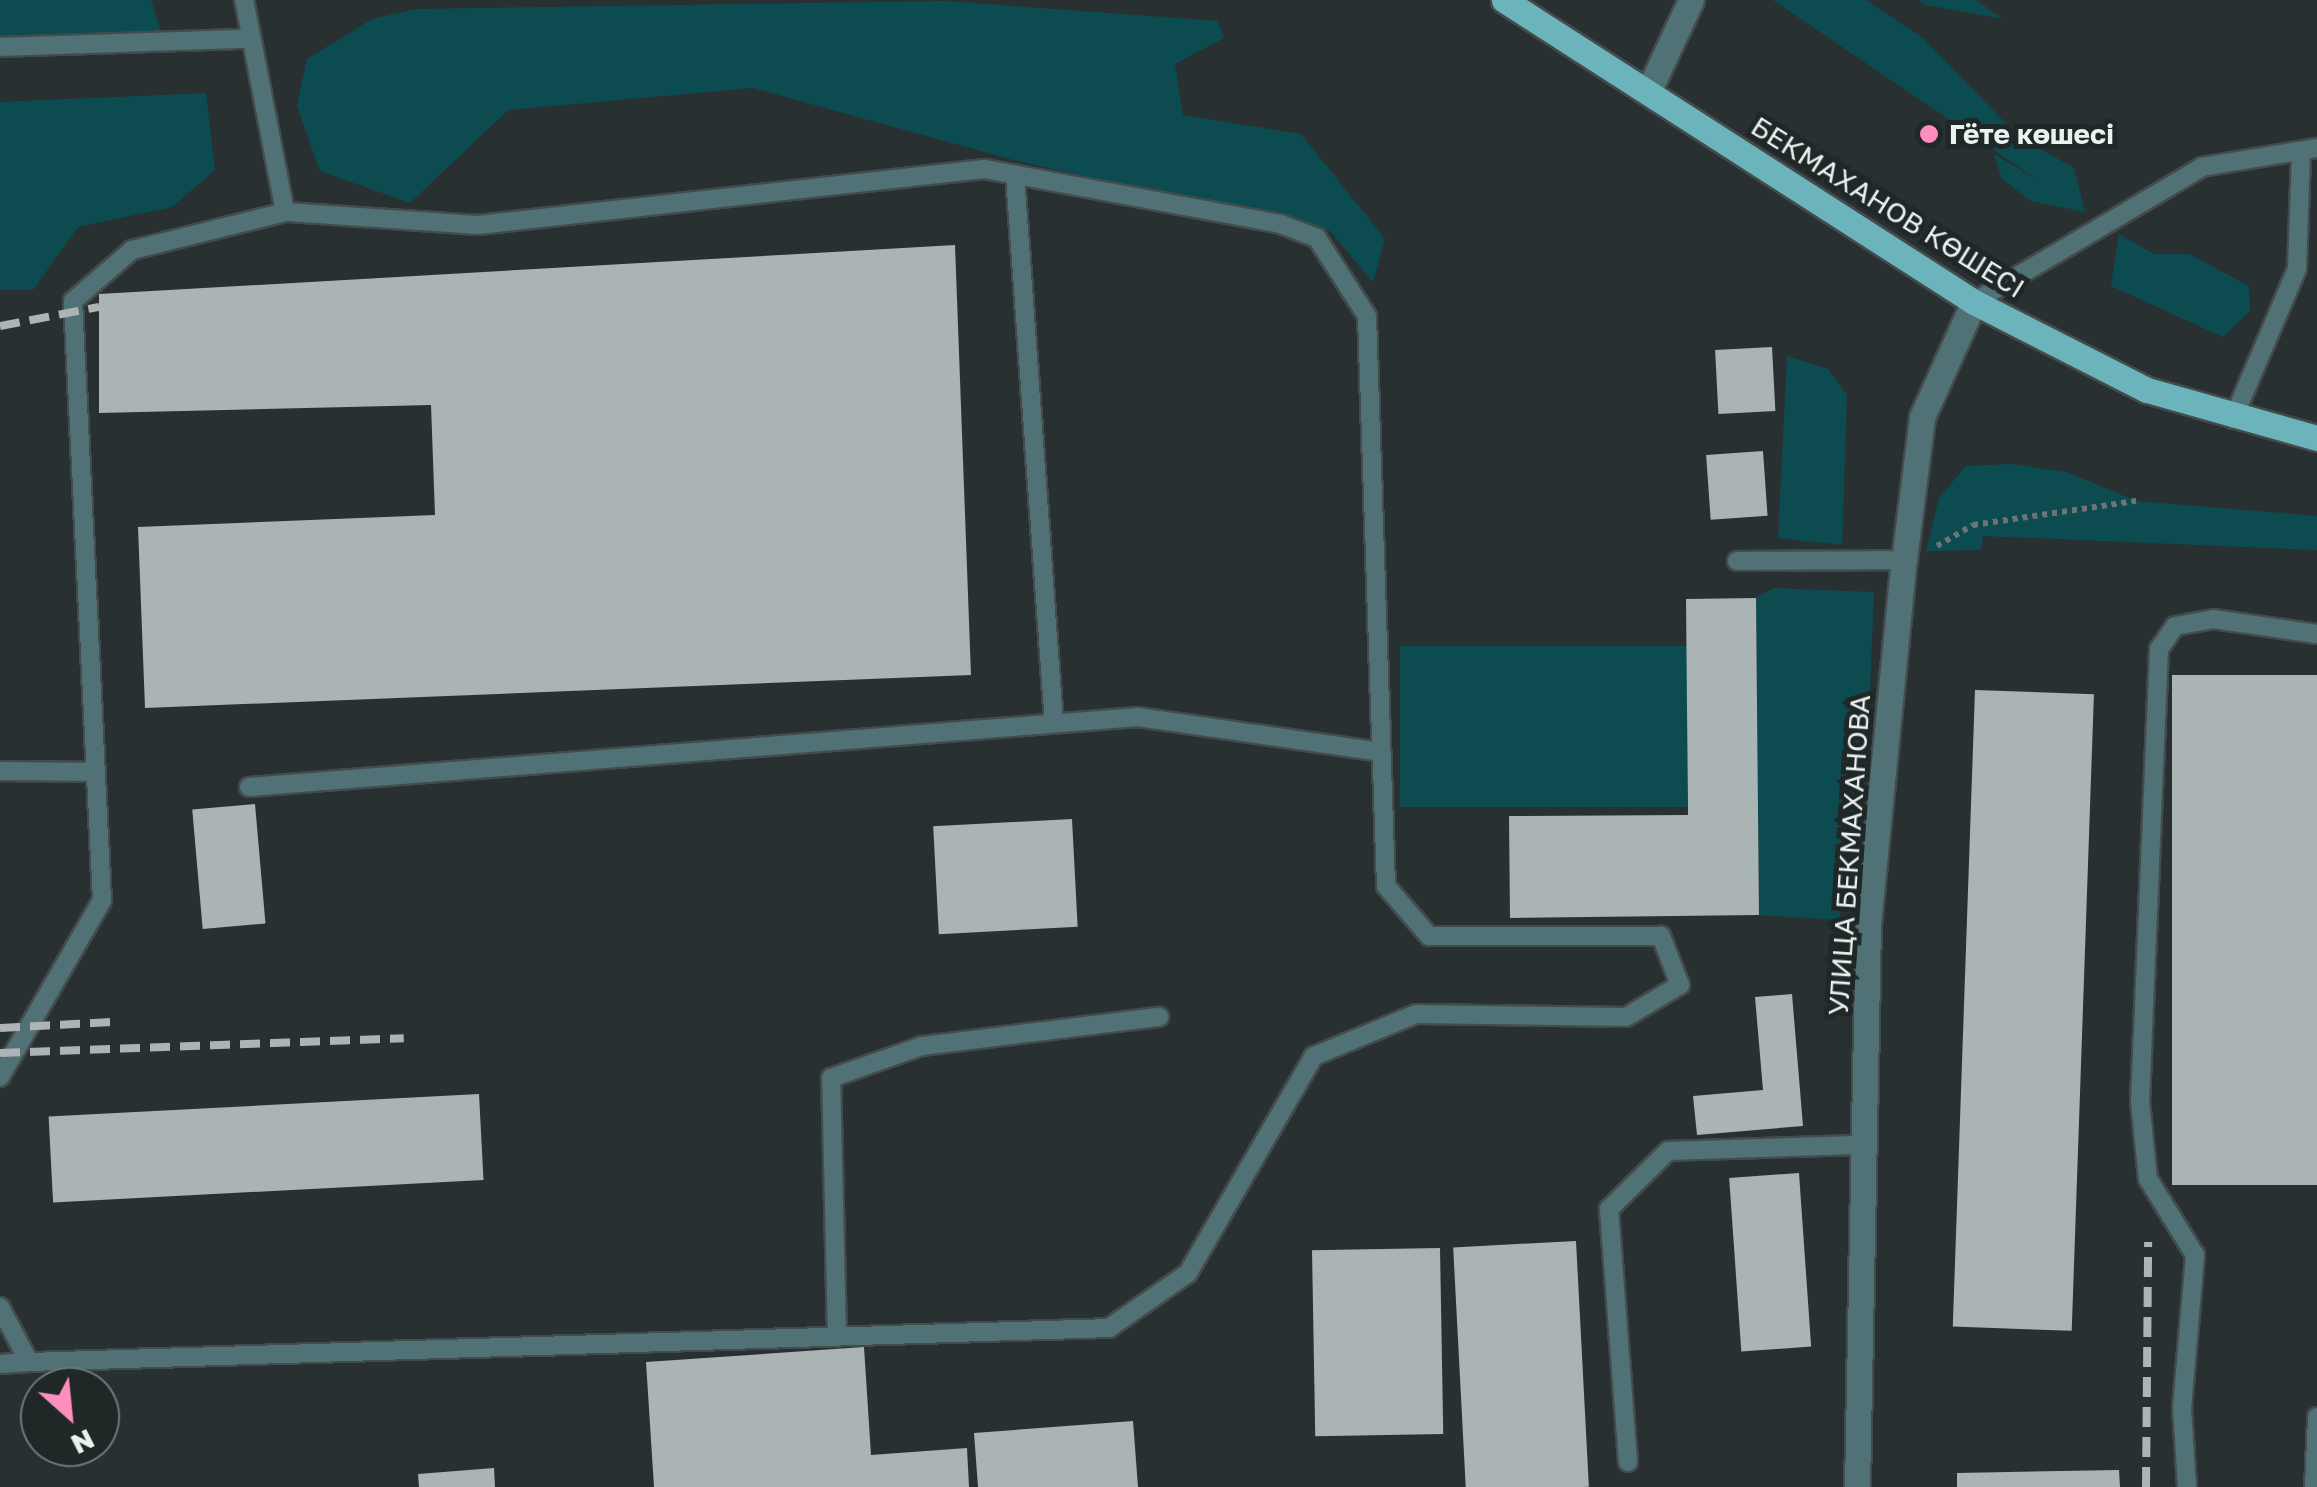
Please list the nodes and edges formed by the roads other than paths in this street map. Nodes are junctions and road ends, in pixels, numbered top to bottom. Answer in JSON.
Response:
{"nodes":[{"id":1,"x":244,"y":0,"type":"edge"},
{"id":2,"x":1504,"y":0,"type":"edge"},
{"id":3,"x":1691,"y":0,"type":"edge"},
{"id":4,"x":246,"y":39,"type":"junction"},
{"id":5,"x":0,"y":47,"type":"edge"},
{"id":6,"x":1649,"y":90,"type":"junction"},
{"id":7,"x":2309,"y":150,"type":"edge"},
{"id":8,"x":1015,"y":175,"type":"junction"},
{"id":9,"x":285,"y":212,"type":"junction"},
{"id":10,"x":1974,"y":302,"type":"junction"},
{"id":11,"x":2232,"y":420,"type":"junction"},
{"id":12,"x":2317,"y":438,"type":"edge"},
{"id":13,"x":1737,"y":560,"type":"dead end"},
{"id":14,"x":1904,"y":560,"type":"junction"},
{"id":15,"x":2317,"y":634,"type":"edge"},
{"id":16,"x":1054,"y":724,"type":"junction"},
{"id":17,"x":1382,"y":752,"type":"junction"},
{"id":18,"x":0,"y":772,"type":"edge"},
{"id":19,"x":96,"y":772,"type":"junction"},
{"id":20,"x":249,"y":787,"type":"dead end"},
{"id":21,"x":1160,"y":1017,"type":"dead end"},
{"id":22,"x":0,"y":1077,"type":"edge"},
{"id":23,"x":1864,"y":1145,"type":"junction"},
{"id":24,"x":0,"y":1307,"type":"edge"},
{"id":25,"x":837,"y":1337,"type":"junction"},
{"id":26,"x":29,"y":1362,"type":"junction"},
{"id":27,"x":0,"y":1364,"type":"edge"},
{"id":28,"x":2317,"y":1418,"type":"edge"},
{"id":29,"x":1628,"y":1462,"type":"dead end"},
{"id":30,"x":1857,"y":1487,"type":"edge"},
{"id":31,"x":2186,"y":1487,"type":"edge"},
{"id":32,"x":2314,"y":1487,"type":"edge"}],
"edges":[{"from":1,"to":4,"type":"lane"},
{"from":2,"to":6,"type":"main road","name":"БЕКМАХАНОВ КӨШЕСІ"},
{"from":3,"to":6,"type":"street"},
{"from":4,"to":5,"type":"lane"},
{"from":4,"to":9,"type":"lane"},
{"from":6,"to":10,"type":"main road","name":"БЕКМАХАНОВ КӨШЕСІ"},
{"from":7,"to":10,"type":"lane"},
{"from":7,"to":11,"type":"lane"},
{"from":8,"to":9,"type":"lane"},
{"from":8,"to":16,"type":"lane"},
{"from":8,"to":17,"type":"lane"},
{"from":9,"to":19,"type":"lane"},
{"from":10,"to":11,"type":"main road","name":"БЕКМАХАНОВ КӨШЕСІ"},
{"from":10,"to":14,"type":"street","name":"УЛИЦА БЕКМАХАНОВА"},
{"from":11,"to":12,"type":"main road","name":"БЕКМАХАНОВ КӨШЕСІ"},
{"from":13,"to":14,"type":"lane"},
{"from":14,"to":23,"type":"street","name":"УЛИЦА БЕКМАХАНОВА"},
{"from":15,"to":31,"type":"lane"},
{"from":16,"to":17,"type":"lane"},
{"from":16,"to":20,"type":"lane"},
{"from":17,"to":25,"type":"lane"},
{"from":18,"to":19,"type":"lane"},
{"from":19,"to":22,"type":"lane"},
{"from":21,"to":25,"type":"lane"},
{"from":23,"to":29,"type":"lane"},
{"from":23,"to":30,"type":"street","name":"УЛИЦА БЕКМАХАНОВА"},
{"from":24,"to":26,"type":"lane"},
{"from":25,"to":26,"type":"lane"},
{"from":26,"to":27,"type":"lane"},
{"from":28,"to":32,"type":"lane"}]}
